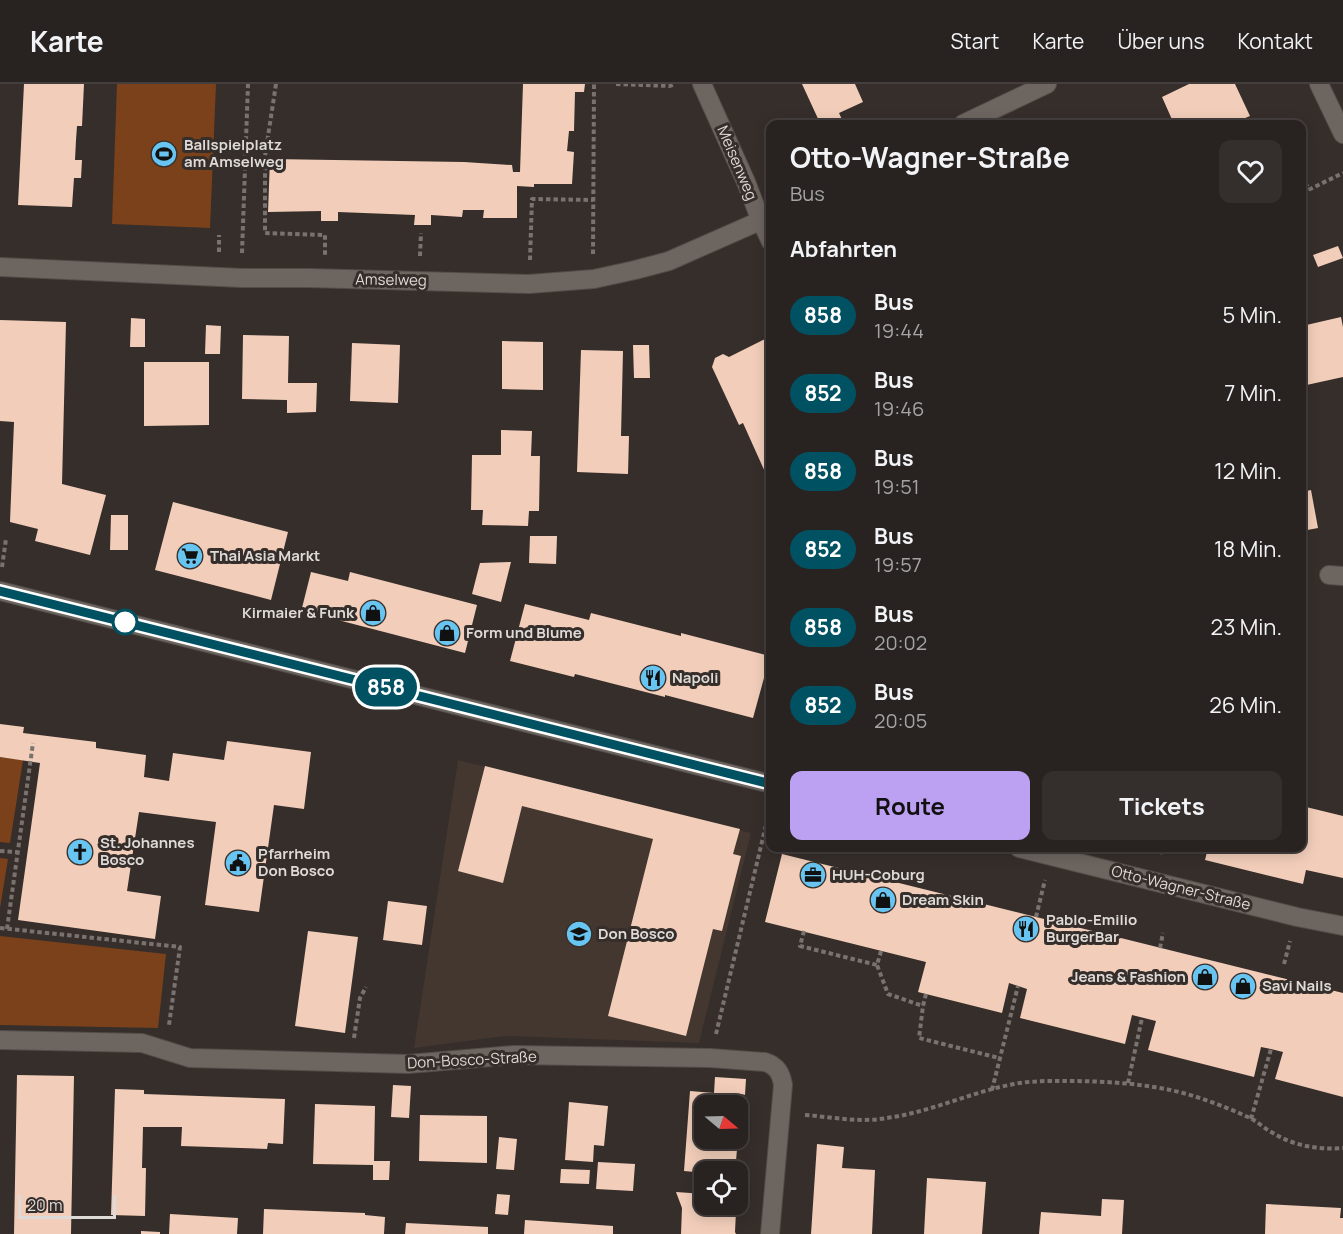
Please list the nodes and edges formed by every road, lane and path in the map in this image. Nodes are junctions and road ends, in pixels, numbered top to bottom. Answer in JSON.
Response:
{"nodes":[{"id":1,"x":248,"y":84,"type":"edge"},
{"id":2,"x":276,"y":84,"type":"edge"},
{"id":3,"x":594,"y":84,"type":"edge"},
{"id":4,"x":616,"y":84,"type":"edge"},
{"id":5,"x":675,"y":84,"type":"edge"},
{"id":6,"x":702,"y":84,"type":"edge"},
{"id":7,"x":1047,"y":84,"type":"edge"},
{"id":8,"x":1319,"y":84,"type":"edge"},
{"id":9,"x":971,"y":120,"type":"edge"},
{"id":10,"x":1343,"y":134,"type":"edge"},
{"id":11,"x":1343,"y":173,"type":"edge"},
{"id":12,"x":1306,"y":184,"type":"edge"},
{"id":13,"x":1309,"y":190,"type":"junction"},
{"id":14,"x":1306,"y":192,"type":"edge"},
{"id":15,"x":593,"y":200,"type":"junction"},
{"id":16,"x":766,"y":219,"type":"edge"},
{"id":17,"x":219,"y":235,"type":"dead end"},
{"id":18,"x":219,"y":254,"type":"dead end"},
{"id":19,"x":0,"y":267,"type":"edge"},
{"id":20,"x":242,"y":278,"type":"junction"},
{"id":21,"x":325,"y":279,"type":"junction"},
{"id":22,"x":594,"y":279,"type":"junction"},
{"id":23,"x":529,"y":284,"type":"junction"},
{"id":24,"x":6,"y":539,"type":"dead end"},
{"id":25,"x":2,"y":571,"type":"dead end"},
{"id":26,"x":0,"y":591,"type":"edge"},
{"id":27,"x":33,"y":743,"type":"dead end"},
{"id":28,"x":766,"y":783,"type":"edge"},
{"id":29,"x":766,"y":825,"type":"dead end"},
{"id":30,"x":0,"y":850,"type":"edge"},
{"id":31,"x":17,"y":852,"type":"junction"},
{"id":32,"x":1036,"y":852,"type":"edge"},
{"id":33,"x":1051,"y":856,"type":"junction"},
{"id":34,"x":1036,"y":917,"type":"dead end"},
{"id":35,"x":1343,"y":926,"type":"edge"},
{"id":36,"x":0,"y":928,"type":"edge"},
{"id":37,"x":7,"y":929,"type":"junction"},
{"id":38,"x":804,"y":932,"type":"dead end"},
{"id":39,"x":1163,"y":933,"type":"dead end"},
{"id":40,"x":1160,"y":948,"type":"dead end"},
{"id":41,"x":881,"y":951,"type":"dead end"},
{"id":42,"x":877,"y":965,"type":"junction"},
{"id":43,"x":1018,"y":986,"type":"dead end"},
{"id":44,"x":366,"y":987,"type":"dead end"},
{"id":45,"x":926,"y":994,"type":"dead end"},
{"id":46,"x":923,"y":1006,"type":"junction"},
{"id":47,"x":1142,"y":1018,"type":"dead end"},
{"id":48,"x":0,"y":1040,"type":"edge"},
{"id":49,"x":1271,"y":1049,"type":"dead end"},
{"id":50,"x":166,"y":1050,"type":"junction"},
{"id":51,"x":710,"y":1058,"type":"junction"},
{"id":52,"x":999,"y":1058,"type":"junction"},
{"id":53,"x":350,"y":1062,"type":"junction"},
{"id":54,"x":1128,"y":1083,"type":"junction"},
{"id":55,"x":992,"y":1090,"type":"junction"},
{"id":56,"x":781,"y":1113,"type":"junction"},
{"id":57,"x":1251,"y":1119,"type":"junction"},
{"id":58,"x":1343,"y":1148,"type":"edge"},
{"id":59,"x":770,"y":1234,"type":"edge"}],
"edges":[{"from":1,"to":20,"type":"path"},
{"from":2,"to":21,"type":"path"},
{"from":3,"to":15,"type":"path"},
{"from":4,"to":5,"type":"path"},
{"from":6,"to":16,"type":"street","name":"Meisenweg"},
{"from":7,"to":9,"type":"street"},
{"from":8,"to":10,"type":"street"},
{"from":11,"to":13,"type":"path"},
{"from":12,"to":13,"type":"path"},
{"from":13,"to":14,"type":"path"},
{"from":15,"to":22,"type":"path"},
{"from":15,"to":23,"type":"path"},
{"from":16,"to":22,"type":"street","name":"Amselweg"},
{"from":17,"to":18,"type":"path"},
{"from":19,"to":20,"type":"street","name":"Amselweg"},
{"from":20,"to":21,"type":"street","name":"Amselweg"},
{"from":21,"to":23,"type":"street","name":"Amselweg"},
{"from":22,"to":23,"type":"street","name":"Amselweg"},
{"from":24,"to":25,"type":"path"},
{"from":26,"to":28,"type":"street"},
{"from":27,"to":31,"type":"path"},
{"from":29,"to":51,"type":"path"},
{"from":30,"to":31,"type":"path"},
{"from":31,"to":37,"type":"path"},
{"from":32,"to":33,"type":"street","name":"Otto-Wagner-Straße"},
{"from":33,"to":34,"type":"path"},
{"from":33,"to":35,"type":"street","name":"Otto-Wagner-Straße"},
{"from":36,"to":37,"type":"path"},
{"from":37,"to":50,"type":"path"},
{"from":38,"to":42,"type":"path"},
{"from":39,"to":40,"type":"path"},
{"from":41,"to":42,"type":"path"},
{"from":42,"to":46,"type":"path"},
{"from":43,"to":52,"type":"path"},
{"from":44,"to":53,"type":"path"},
{"from":45,"to":46,"type":"path"},
{"from":46,"to":52,"type":"path"},
{"from":47,"to":54,"type":"path"},
{"from":48,"to":50,"type":"street","name":"Don-Bosco-Straße"},
{"from":49,"to":57,"type":"path"},
{"from":50,"to":53,"type":"street","name":"Don-Bosco-Straße"},
{"from":51,"to":53,"type":"street","name":"Don-Bosco-Straße"},
{"from":51,"to":56,"type":"street","name":"Don-Bosco-Straße"},
{"from":52,"to":55,"type":"path"},
{"from":54,"to":55,"type":"path"},
{"from":54,"to":57,"type":"path"},
{"from":55,"to":56,"type":"path"},
{"from":56,"to":59,"type":"street","name":"Don-Bosco-Straße"},
{"from":57,"to":58,"type":"path"}]}
